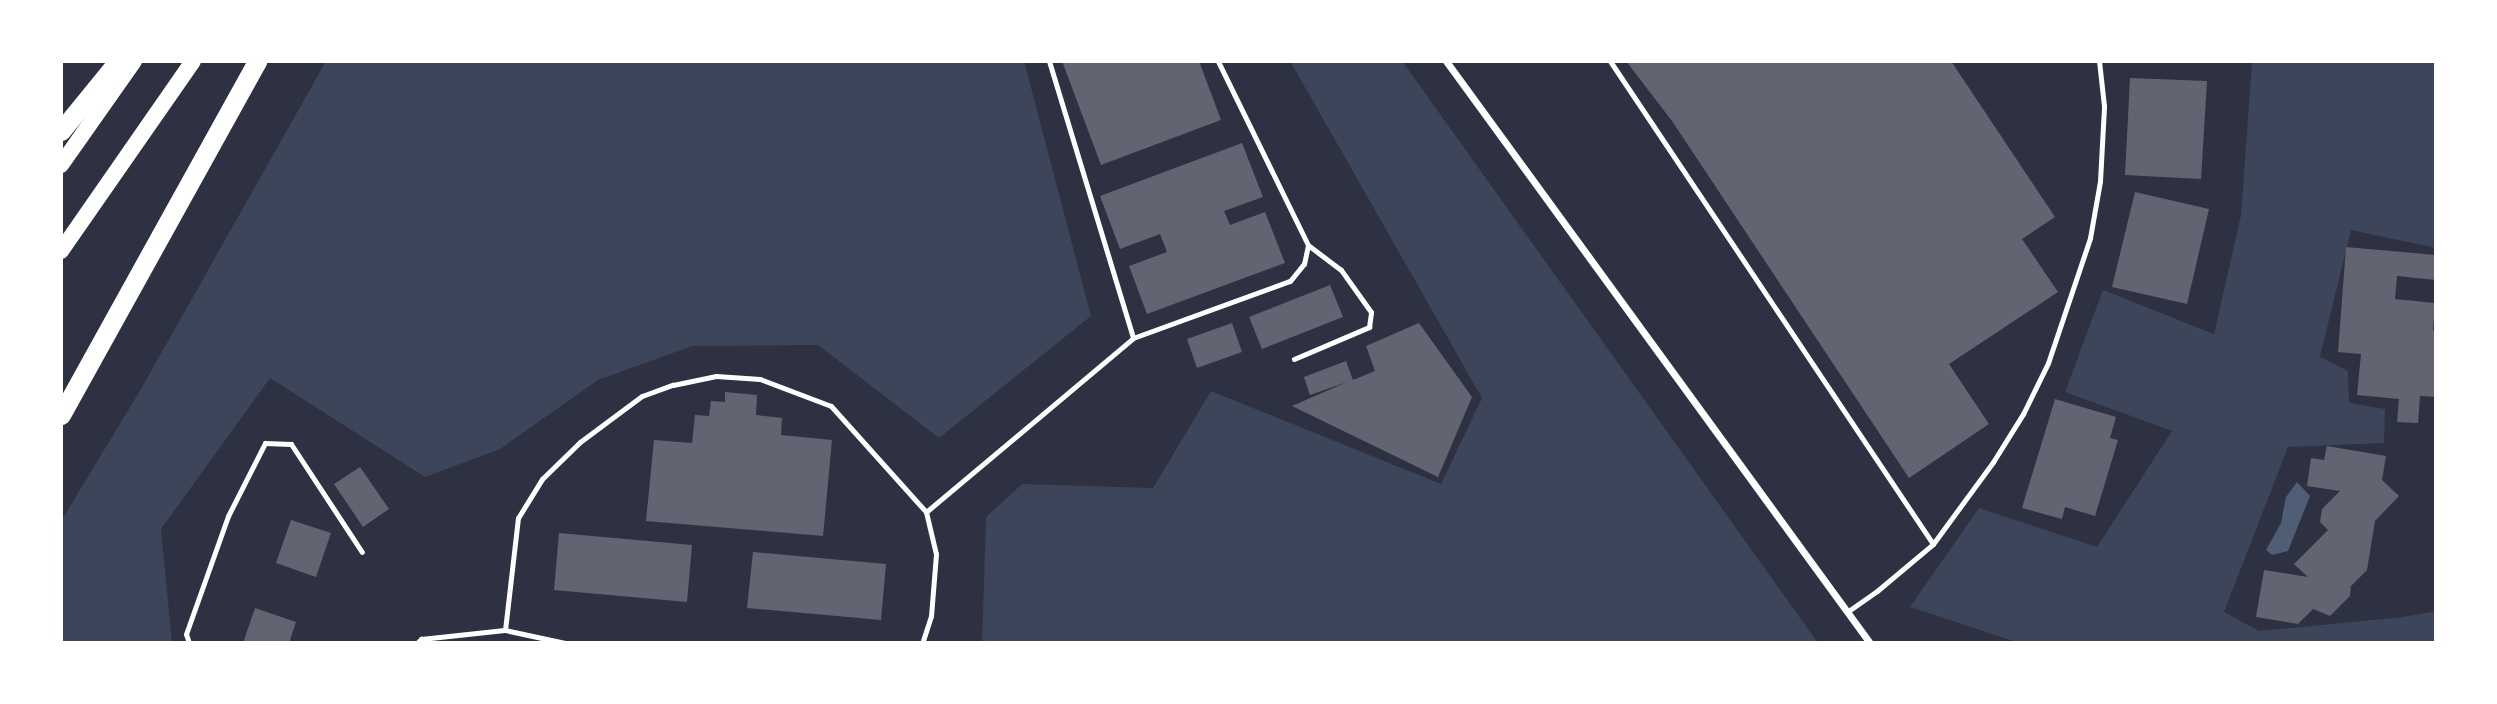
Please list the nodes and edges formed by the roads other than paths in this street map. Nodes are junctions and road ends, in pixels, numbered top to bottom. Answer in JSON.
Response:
{"nodes":[{"id":1,"x":118,"y":61,"type":"edge"},
{"id":2,"x":134,"y":61,"type":"edge"},
{"id":3,"x":193,"y":61,"type":"edge"},
{"id":4,"x":257,"y":61,"type":"edge"},
{"id":5,"x":1049,"y":61,"type":"edge"},
{"id":6,"x":1218,"y":61,"type":"edge"},
{"id":7,"x":1446,"y":61,"type":"edge"},
{"id":8,"x":1610,"y":61,"type":"edge"},
{"id":9,"x":2099,"y":61,"type":"edge"},
{"id":10,"x":61,"y":131,"type":"edge"},
{"id":11,"x":61,"y":165,"type":"edge"},
{"id":12,"x":1308,"y":245,"type":"junction"},
{"id":13,"x":61,"y":251,"type":"edge"},
{"id":14,"x":1133,"y":338,"type":"junction"},
{"id":15,"x":1294,"y":359,"type":"dead end"},
{"id":16,"x":61,"y":415,"type":"edge"},
{"id":17,"x":926,"y":512,"type":"junction"},
{"id":18,"x":1933,"y":544,"type":"junction"},
{"id":19,"x":362,"y":552,"type":"dead end"},
{"id":20,"x":1847,"y":612,"type":"junction"},
{"id":21,"x":505,"y":630,"type":"junction"},
{"id":22,"x":189,"y":643,"type":"edge"},
{"id":23,"x":417,"y":643,"type":"edge"},
{"id":24,"x":565,"y":643,"type":"edge"},
{"id":25,"x":922,"y":643,"type":"edge"},
{"id":26,"x":1870,"y":643,"type":"edge"}],
"edges":[{"from":1,"to":10,"type":"highway"},
{"from":2,"to":11,"type":"main road"},
{"from":3,"to":13,"type":"main road"},
{"from":4,"to":16,"type":"highway"},
{"from":5,"to":14,"type":"lane"},
{"from":6,"to":12,"type":"lane"},
{"from":7,"to":20,"type":"street"},
{"from":8,"to":18,"type":"lane"},
{"from":9,"to":18,"type":"lane"},
{"from":12,"to":14,"type":"lane"},
{"from":12,"to":15,"type":"lane"},
{"from":14,"to":17,"type":"lane"},
{"from":17,"to":21,"type":"lane"},
{"from":17,"to":25,"type":"lane"},
{"from":18,"to":20,"type":"lane"},
{"from":19,"to":22,"type":"lane"},
{"from":20,"to":26,"type":"street"},
{"from":21,"to":23,"type":"lane"},
{"from":21,"to":24,"type":"lane"}]}
